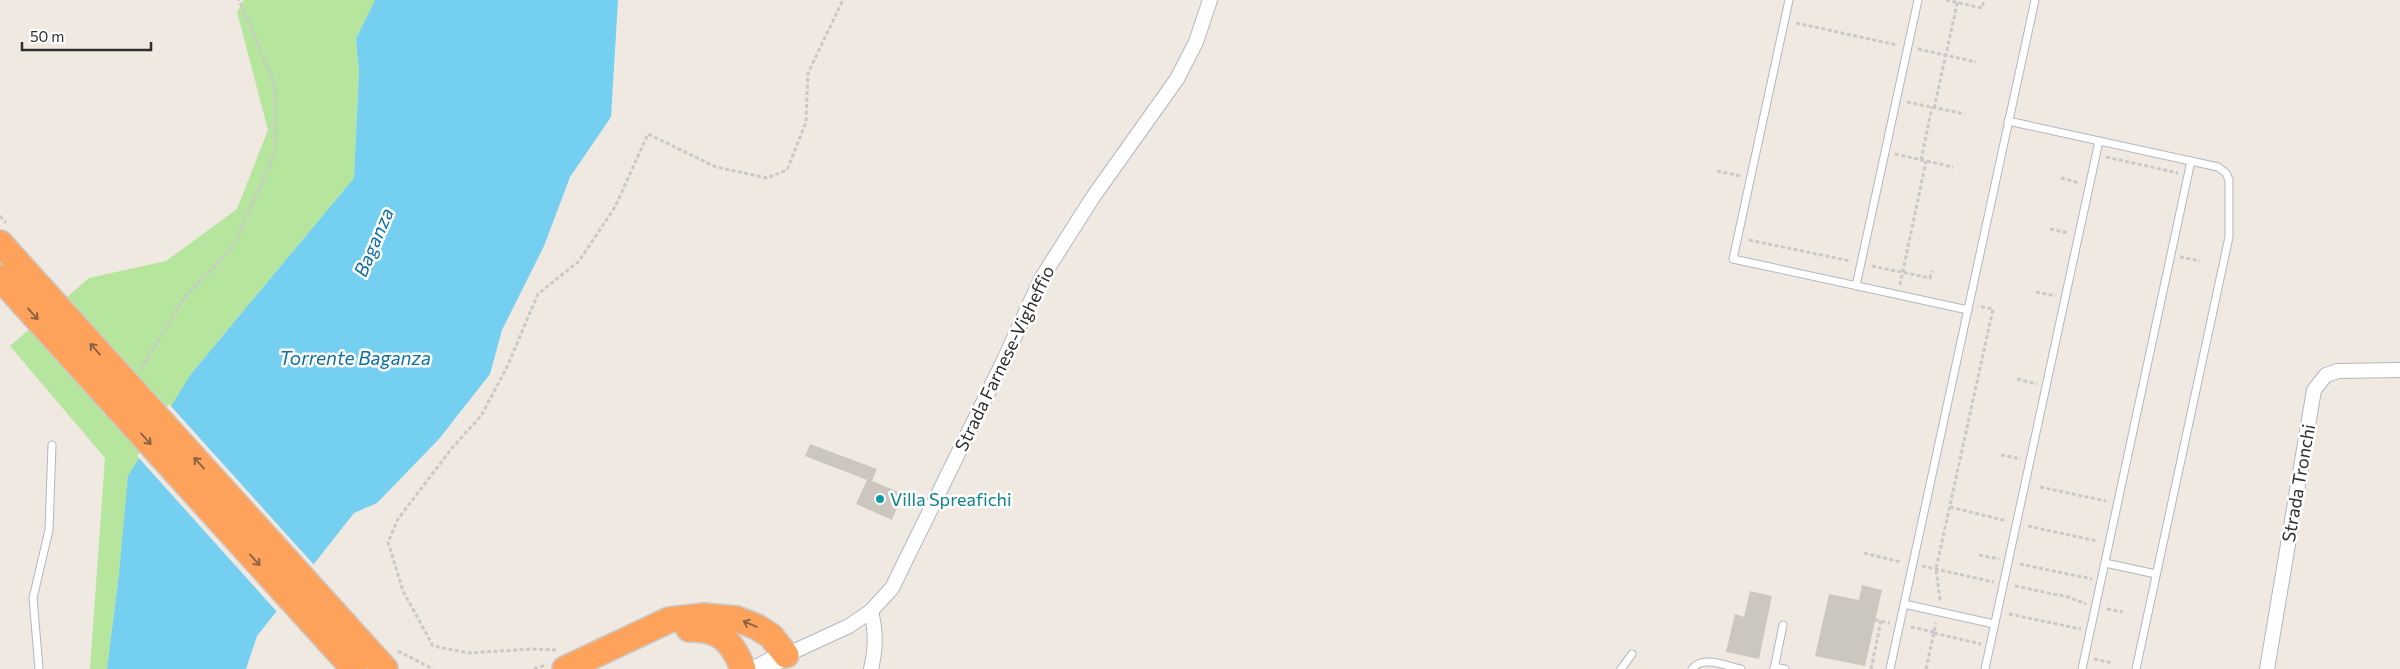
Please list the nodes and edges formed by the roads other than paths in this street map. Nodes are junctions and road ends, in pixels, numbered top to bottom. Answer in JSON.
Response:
{"nodes":[{"id":1,"x":1210,"y":0,"type":"edge"},
{"id":2,"x":1789,"y":0,"type":"edge"},
{"id":3,"x":1918,"y":0,"type":"edge"},
{"id":4,"x":2035,"y":0,"type":"edge"},
{"id":5,"x":2008,"y":121,"type":"junction"},
{"id":6,"x":2099,"y":141,"type":"junction"},
{"id":7,"x":2191,"y":161,"type":"junction"},
{"id":8,"x":0,"y":237,"type":"edge"},
{"id":9,"x":0,"y":243,"type":"edge"},
{"id":10,"x":8,"y":278,"type":"edge"},
{"id":11,"x":1856,"y":286,"type":"junction"},
{"id":12,"x":1968,"y":310,"type":"junction"},
{"id":13,"x":2400,"y":370,"type":"edge"},
{"id":14,"x":52,"y":446,"type":"dead end"},
{"id":15,"x":2105,"y":563,"type":"junction"},
{"id":16,"x":2156,"y":574,"type":"junction"},
{"id":17,"x":1904,"y":604,"type":"junction"},
{"id":18,"x":871,"y":611,"type":"junction"},
{"id":19,"x":327,"y":622,"type":"junction"},
{"id":20,"x":1994,"y":624,"type":"junction"},
{"id":21,"x":1784,"y":625,"type":"dead end"},
{"id":22,"x":359,"y":641,"type":"junction"},
{"id":23,"x":1632,"y":654,"type":"dead end"},
{"id":24,"x":786,"y":655,"type":"junction"},
{"id":25,"x":561,"y":660,"type":"edge"},
{"id":26,"x":347,"y":663,"type":"edge"},
{"id":27,"x":1774,"y":668,"type":"edge"},
{"id":28,"x":39,"y":669,"type":"edge"},
{"id":29,"x":385,"y":669,"type":"edge"},
{"id":30,"x":406,"y":669,"type":"edge"},
{"id":31,"x":606,"y":669,"type":"edge"},
{"id":32,"x":743,"y":669,"type":"edge"},
{"id":33,"x":758,"y":669,"type":"edge"},
{"id":34,"x":871,"y":669,"type":"edge"},
{"id":35,"x":1622,"y":669,"type":"edge"},
{"id":36,"x":1692,"y":669,"type":"edge"},
{"id":37,"x":1741,"y":669,"type":"edge"},
{"id":38,"x":1785,"y":669,"type":"edge"},
{"id":39,"x":1890,"y":669,"type":"edge"},
{"id":40,"x":1984,"y":669,"type":"edge"},
{"id":41,"x":2082,"y":669,"type":"edge"},
{"id":42,"x":2136,"y":669,"type":"edge"},
{"id":43,"x":2267,"y":669,"type":"edge"}],
"edges":[{"from":1,"to":18,"type":"street","name":"Strada Farnese-Vigheffio"},
{"from":2,"to":11,"type":"lane"},
{"from":3,"to":11,"type":"lane"},
{"from":4,"to":5,"type":"lane"},
{"from":5,"to":6,"type":"lane"},
{"from":5,"to":12,"type":"lane"},
{"from":6,"to":7,"type":"lane"},
{"from":6,"to":20,"type":"lane"},
{"from":7,"to":15,"type":"lane"},
{"from":7,"to":16,"type":"lane"},
{"from":8,"to":10,"type":"highway"},
{"from":9,"to":10,"type":"highway"},
{"from":10,"to":19,"type":"highway"},
{"from":11,"to":12,"type":"lane"},
{"from":12,"to":17,"type":"lane"},
{"from":13,"to":43,"type":"street","name":"Strada Tronchi"},
{"from":14,"to":28,"type":"lane"},
{"from":15,"to":16,"type":"lane"},
{"from":15,"to":41,"type":"lane"},
{"from":16,"to":42,"type":"lane"},
{"from":17,"to":20,"type":"lane"},
{"from":17,"to":39,"type":"lane"},
{"from":18,"to":24,"type":"street","name":"Strada Farnese-Vigheffio"},
{"from":18,"to":34,"type":"street"},
{"from":19,"to":22,"type":"highway"},
{"from":19,"to":26,"type":"highway"},
{"from":20,"to":40,"type":"lane"},
{"from":21,"to":27,"type":"lane"},
{"from":22,"to":29,"type":"highway"},
{"from":22,"to":30,"type":"highway"},
{"from":23,"to":35,"type":"lane"},
{"from":24,"to":25,"type":"highway","one_way":true},
{"from":24,"to":33,"type":"street","name":"Strada Farnese-Vigheffio"},
{"from":27,"to":38,"type":"lane"},
{"from":31,"to":32,"type":"highway"},
{"from":36,"to":37,"type":"lane"}]}
